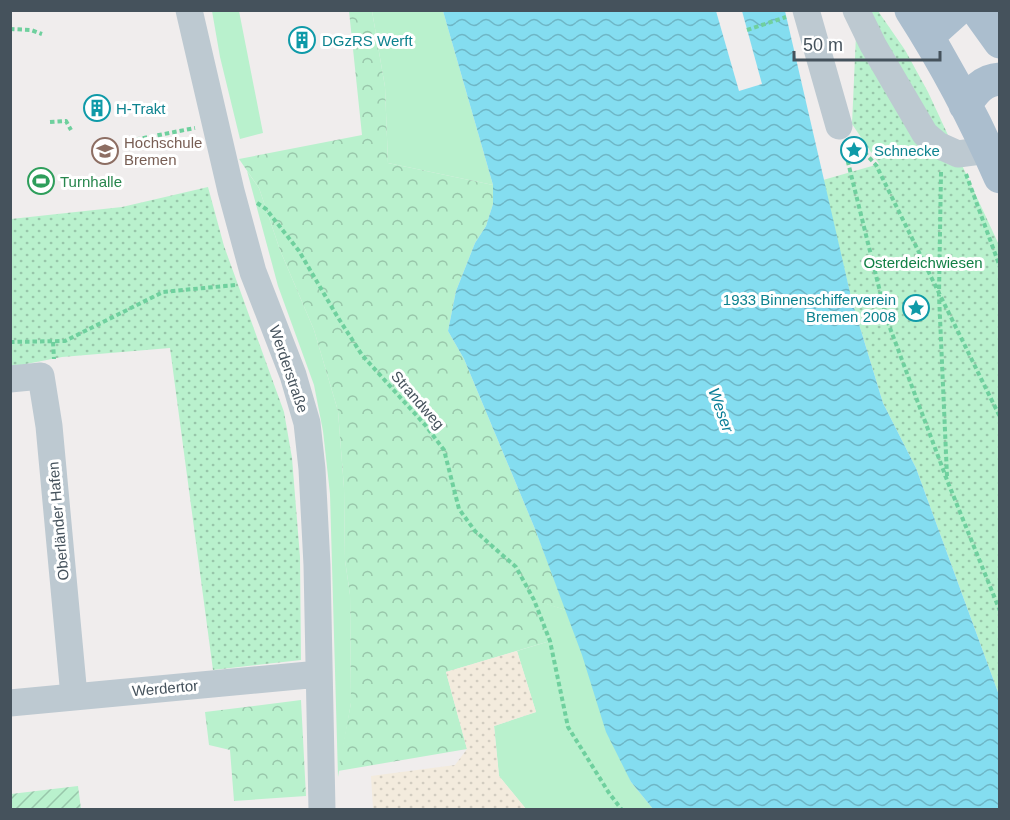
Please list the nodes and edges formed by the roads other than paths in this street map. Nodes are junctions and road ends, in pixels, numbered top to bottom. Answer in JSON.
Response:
{"nodes":[{"id":1,"x":189,"y":10,"type":"edge"},
{"id":2,"x":856,"y":10,"type":"edge"},
{"id":3,"x":957,"y":10,"type":"edge"},
{"id":4,"x":977,"y":10,"type":"edge"},
{"id":5,"x":798,"y":13,"type":"edge"},
{"id":6,"x":920,"y":23,"type":"edge"},
{"id":7,"x":999,"y":42,"type":"edge"},
{"id":8,"x":999,"y":79,"type":"edge"},
{"id":9,"x":965,"y":105,"type":"junction"},
{"id":10,"x":839,"y":126,"type":"road end"},
{"id":11,"x":974,"y":158,"type":"edge"},
{"id":12,"x":10,"y":380,"type":"edge"},
{"id":13,"x":319,"y":674,"type":"junction"},
{"id":14,"x":74,"y":696,"type":"junction"},
{"id":15,"x":10,"y":703,"type":"edge"},
{"id":16,"x":322,"y":810,"type":"edge"}],
"edges":[{"from":1,"to":13,"type":"street","name":"Werderstraße"},
{"from":2,"to":11,"type":"street"},
{"from":3,"to":6,"type":"main road"},
{"from":4,"to":7,"type":"main road"},
{"from":5,"to":10,"type":"street"},
{"from":6,"to":9,"type":"main road"},
{"from":8,"to":9,"type":"main road"},
{"from":9,"to":11,"type":"main road"},
{"from":12,"to":14,"type":"street","name":"Oberländer Hafen"},
{"from":13,"to":14,"type":"street","name":"Werdertor"},
{"from":13,"to":16,"type":"street","name":"Werderstraße"},
{"from":14,"to":15,"type":"street","name":"Werdertor"}]}
